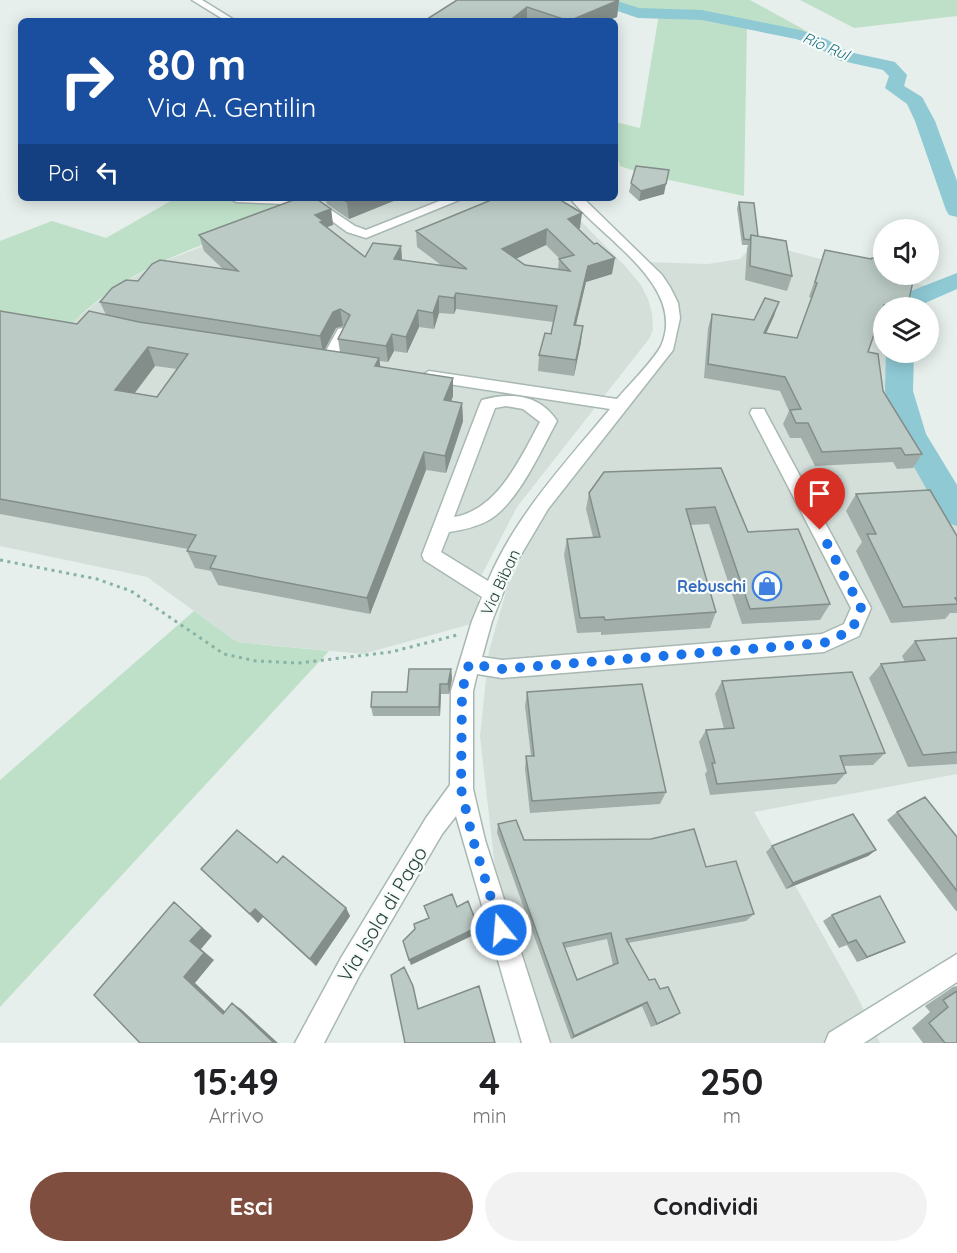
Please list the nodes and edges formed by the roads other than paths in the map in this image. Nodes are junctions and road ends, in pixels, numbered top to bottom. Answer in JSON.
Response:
{"nodes":[{"id":1,"x":196,"y":0,"type":"edge"},
{"id":2,"x":227,"y":18,"type":"edge"},
{"id":3,"x":309,"y":201,"type":"joint"},
{"id":4,"x":450,"y":201,"type":"edge"},
{"id":5,"x":579,"y":201,"type":"edge"},
{"id":6,"x":277,"y":214,"type":"edge"},
{"id":7,"x":344,"y":332,"type":"edge"},
{"id":8,"x":309,"y":358,"type":"edge"},
{"id":9,"x":328,"y":360,"type":"junction"},
{"id":10,"x":362,"y":365,"type":"edge"},
{"id":11,"x":418,"y":374,"type":"edge"},
{"id":12,"x":619,"y":405,"type":"junction"},
{"id":13,"x":758,"y":413,"type":"dead end"},
{"id":14,"x":442,"y":526,"type":"junction"},
{"id":15,"x":493,"y":594,"type":"junction"},
{"id":16,"x":469,"y":664,"type":"junction"},
{"id":17,"x":461,"y":789,"type":"junction"},
{"id":18,"x":957,"y":967,"type":"edge"},
{"id":19,"x":309,"y":1043,"type":"edge"},
{"id":20,"x":536,"y":1043,"type":"edge"},
{"id":21,"x":839,"y":1043,"type":"edge"}],
"edges":[{"from":1,"to":2,"type":"street"},
{"from":3,"to":4,"type":"street"},
{"from":3,"to":6,"type":"street"},
{"from":5,"to":12,"type":"street","name":"Via Biban"},
{"from":7,"to":9,"type":"street"},
{"from":8,"to":9,"type":"street"},
{"from":9,"to":10,"type":"street"},
{"from":11,"to":12,"type":"street"},
{"from":12,"to":15,"type":"street","name":"Via Biban"},
{"from":13,"to":16,"type":"street"},
{"from":14,"to":14,"type":"street"},
{"from":14,"to":15,"type":"street"},
{"from":15,"to":16,"type":"street","name":"Via Biban"},
{"from":16,"to":17,"type":"street","name":"Via Biban"},
{"from":17,"to":19,"type":"street","name":"Via Isola di Pago"},
{"from":17,"to":20,"type":"street","name":"Via Biban"},
{"from":18,"to":21,"type":"street"}]}
